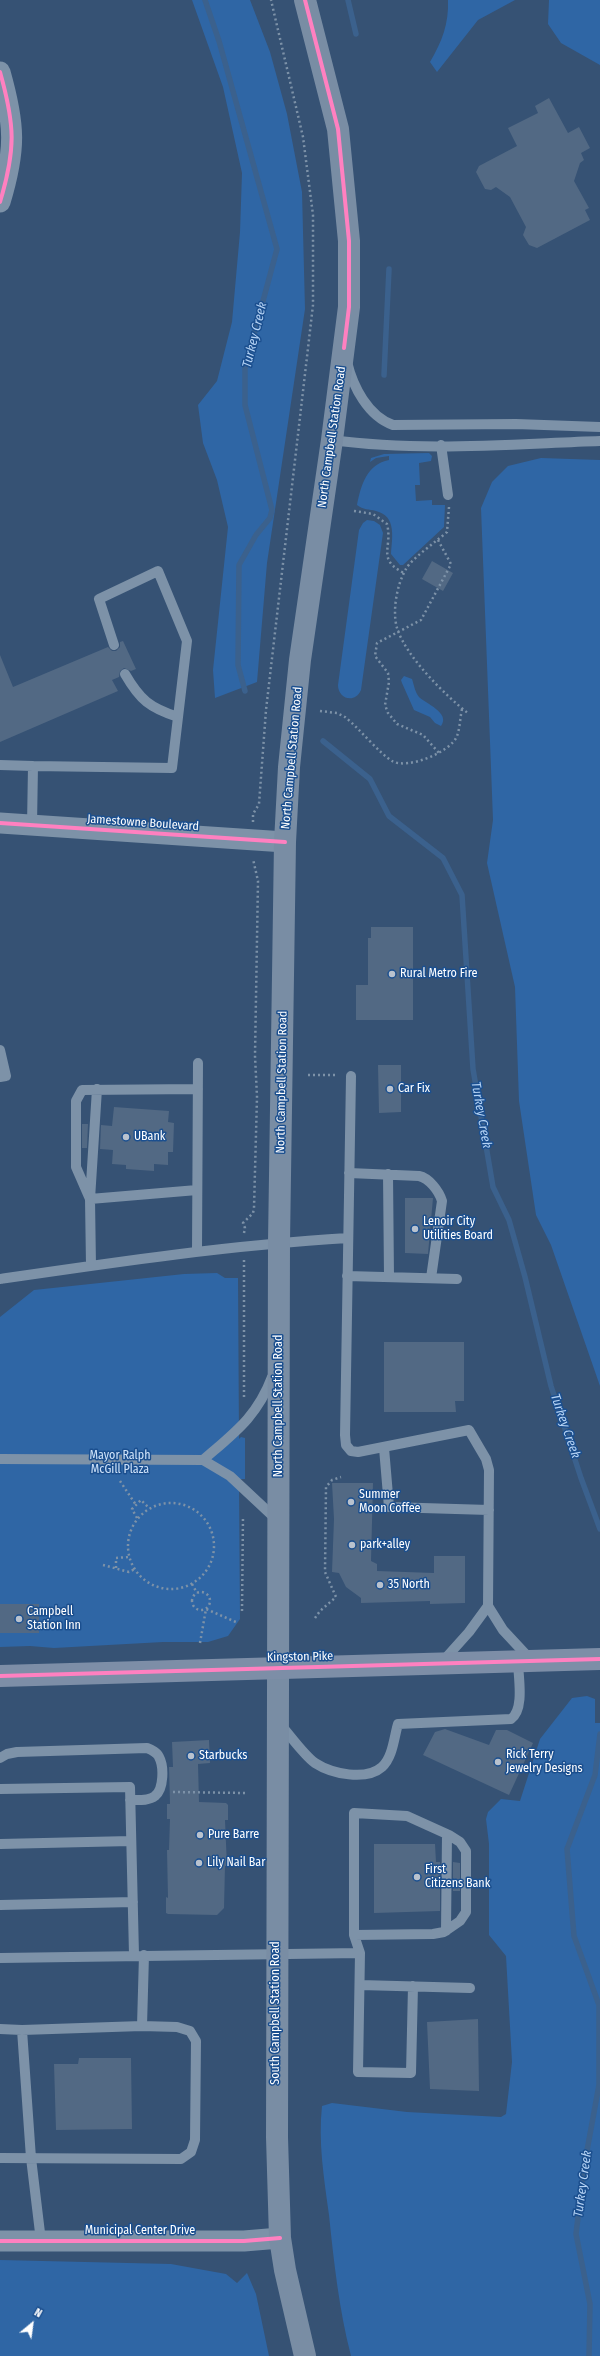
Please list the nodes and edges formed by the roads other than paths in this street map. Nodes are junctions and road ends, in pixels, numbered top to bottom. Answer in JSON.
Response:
{"nodes":[{"id":1,"x":305,"y":0,"type":"edge"},
{"id":2,"x":0,"y":72,"type":"edge"},
{"id":3,"x":0,"y":202,"type":"edge"},
{"id":4,"x":344,"y":348,"type":"junction"},
{"id":5,"x":600,"y":427,"type":"edge"},
{"id":6,"x":332,"y":440,"type":"junction"},
{"id":7,"x":600,"y":441,"type":"edge"},
{"id":8,"x":441,"y":445,"type":"junction"},
{"id":9,"x":448,"y":495,"type":"road end"},
{"id":10,"x":114,"y":644,"type":"dead end"},
{"id":11,"x":125,"y":674,"type":"dead end"},
{"id":12,"x":178,"y":717,"type":"junction"},
{"id":13,"x":0,"y":764,"type":"edge"},
{"id":14,"x":33,"y":766,"type":"junction"},
{"id":15,"x":0,"y":823,"type":"edge"},
{"id":16,"x":32,"y":825,"type":"junction"},
{"id":17,"x":285,"y":842,"type":"junction"},
{"id":18,"x":0,"y":1050,"type":"edge"},
{"id":19,"x":198,"y":1063,"type":"dead end"},
{"id":20,"x":351,"y":1076,"type":"dead end"},
{"id":21,"x":0,"y":1078,"type":"edge"},
{"id":22,"x":97,"y":1089,"type":"junction"},
{"id":23,"x":198,"y":1090,"type":"junction"},
{"id":24,"x":349,"y":1172,"type":"junction"},
{"id":25,"x":388,"y":1174,"type":"junction"},
{"id":26,"x":197,"y":1190,"type":"junction"},
{"id":27,"x":90,"y":1199,"type":"junction"},
{"id":28,"x":348,"y":1238,"type":"junction"},
{"id":29,"x":279,"y":1242,"type":"junction"},
{"id":30,"x":197,"y":1251,"type":"junction"},
{"id":31,"x":91,"y":1266,"type":"junction"},
{"id":32,"x":347,"y":1276,"type":"junction"},
{"id":33,"x":389,"y":1277,"type":"junction"},
{"id":34,"x":0,"y":1278,"type":"edge"},
{"id":35,"x":431,"y":1278,"type":"junction"},
{"id":36,"x":457,"y":1279,"type":"dead end"},
{"id":37,"x":280,"y":1359,"type":"junction"},
{"id":38,"x":384,"y":1448,"type":"junction"},
{"id":39,"x":0,"y":1459,"type":"edge"},
{"id":40,"x":202,"y":1460,"type":"junction"},
{"id":41,"x":489,"y":1510,"type":"junction"},
{"id":42,"x":279,"y":1522,"type":"junction"},
{"id":43,"x":488,"y":1606,"type":"junction"},
{"id":44,"x":600,"y":1658,"type":"edge"},
{"id":45,"x":524,"y":1661,"type":"junction"},
{"id":46,"x":442,"y":1663,"type":"junction"},
{"id":47,"x":279,"y":1668,"type":"junction"},
{"id":48,"x":0,"y":1676,"type":"edge"},
{"id":49,"x":279,"y":1722,"type":"junction"},
{"id":50,"x":0,"y":1758,"type":"edge"},
{"id":51,"x":0,"y":1789,"type":"edge"},
{"id":52,"x":130,"y":1800,"type":"junction"},
{"id":53,"x":447,"y":1834,"type":"junction"},
{"id":54,"x":131,"y":1841,"type":"junction"},
{"id":55,"x":0,"y":1844,"type":"edge"},
{"id":56,"x":132,"y":1902,"type":"junction"},
{"id":57,"x":0,"y":1905,"type":"edge"},
{"id":58,"x":446,"y":1931,"type":"junction"},
{"id":59,"x":354,"y":1935,"type":"junction"},
{"id":60,"x":0,"y":1951,"type":"edge"},
{"id":61,"x":360,"y":1953,"type":"junction"},
{"id":62,"x":134,"y":1955,"type":"junction"},
{"id":63,"x":144,"y":1955,"type":"junction"},
{"id":64,"x":276,"y":1956,"type":"junction"},
{"id":65,"x":0,"y":1958,"type":"edge"},
{"id":66,"x":360,"y":1985,"type":"junction"},
{"id":67,"x":413,"y":1986,"type":"junction"},
{"id":68,"x":470,"y":1988,"type":"dead end"},
{"id":69,"x":142,"y":2026,"type":"junction"},
{"id":70,"x":0,"y":2029,"type":"edge"},
{"id":71,"x":22,"y":2030,"type":"junction"},
{"id":72,"x":0,"y":2158,"type":"edge"},
{"id":73,"x":31,"y":2158,"type":"junction"},
{"id":74,"x":280,"y":2238,"type":"junction"},
{"id":75,"x":0,"y":2241,"type":"edge"},
{"id":76,"x":41,"y":2242,"type":"junction"},
{"id":77,"x":305,"y":2356,"type":"edge"}],
"edges":[{"from":1,"to":4,"type":"main road","name":"North Campbell Station Road"},
{"from":2,"to":3,"type":"street"},
{"from":4,"to":5,"type":"lane"},
{"from":4,"to":6,"type":"main road","name":"North Campbell Station Road"},
{"from":6,"to":8,"type":"lane"},
{"from":6,"to":17,"type":"main road","name":"North Campbell Station Road"},
{"from":7,"to":8,"type":"lane"},
{"from":8,"to":9,"type":"lane"},
{"from":10,"to":12,"type":"lane"},
{"from":11,"to":12,"type":"lane"},
{"from":12,"to":14,"type":"lane"},
{"from":13,"to":14,"type":"lane"},
{"from":14,"to":16,"type":"lane"},
{"from":15,"to":16,"type":"street","name":"Jamestowne Boulevard"},
{"from":16,"to":17,"type":"street","name":"Jamestowne Boulevard"},
{"from":17,"to":29,"type":"main road","name":"North Campbell Station Road"},
{"from":18,"to":21,"type":"lane"},
{"from":19,"to":23,"type":"lane"},
{"from":20,"to":24,"type":"lane"},
{"from":22,"to":23,"type":"lane"},
{"from":22,"to":27,"type":"lane"},
{"from":22,"to":27,"type":"lane"},
{"from":23,"to":26,"type":"lane"},
{"from":24,"to":25,"type":"lane"},
{"from":24,"to":28,"type":"lane"},
{"from":25,"to":33,"type":"lane"},
{"from":25,"to":35,"type":"lane"},
{"from":26,"to":27,"type":"lane"},
{"from":26,"to":30,"type":"lane"},
{"from":27,"to":31,"type":"lane"},
{"from":28,"to":29,"type":"lane"},
{"from":28,"to":32,"type":"lane"},
{"from":29,"to":30,"type":"lane"},
{"from":29,"to":37,"type":"main road","name":"North Campbell Station Road"},
{"from":30,"to":31,"type":"lane"},
{"from":31,"to":34,"type":"lane"},
{"from":32,"to":33,"type":"lane"},
{"from":32,"to":38,"type":"lane"},
{"from":33,"to":35,"type":"lane"},
{"from":35,"to":36,"type":"lane"},
{"from":37,"to":40,"type":"lane"},
{"from":37,"to":42,"type":"main road","name":"North Campbell Station Road"},
{"from":38,"to":41,"type":"lane"},
{"from":38,"to":41,"type":"lane"},
{"from":39,"to":40,"type":"lane"},
{"from":40,"to":42,"type":"lane"},
{"from":41,"to":43,"type":"lane"},
{"from":42,"to":47,"type":"main road","name":"North Campbell Station Road"},
{"from":43,"to":45,"type":"lane"},
{"from":43,"to":46,"type":"lane"},
{"from":44,"to":45,"type":"main road","name":"Kingston Pike"},
{"from":45,"to":46,"type":"main road","name":"Kingston Pike"},
{"from":45,"to":49,"type":"lane"},
{"from":46,"to":47,"type":"main road","name":"Kingston Pike"},
{"from":47,"to":48,"type":"main road","name":"Kingston Pike"},
{"from":47,"to":49,"type":"main road","name":"South Campbell Station Road"},
{"from":49,"to":64,"type":"main road","name":"South Campbell Station Road"},
{"from":50,"to":52,"type":"lane"},
{"from":51,"to":52,"type":"lane"},
{"from":52,"to":54,"type":"lane"},
{"from":53,"to":58,"type":"lane"},
{"from":53,"to":58,"type":"lane"},
{"from":53,"to":59,"type":"lane"},
{"from":54,"to":55,"type":"lane"},
{"from":54,"to":56,"type":"lane"},
{"from":56,"to":57,"type":"lane"},
{"from":56,"to":62,"type":"lane"},
{"from":58,"to":59,"type":"lane"},
{"from":59,"to":61,"type":"lane"},
{"from":60,"to":65,"type":"lane"},
{"from":61,"to":64,"type":"lane"},
{"from":61,"to":66,"type":"lane"},
{"from":62,"to":63,"type":"lane"},
{"from":62,"to":65,"type":"lane"},
{"from":63,"to":64,"type":"lane"},
{"from":63,"to":69,"type":"lane"},
{"from":64,"to":74,"type":"main road","name":"South Campbell Station Road"},
{"from":66,"to":67,"type":"lane"},
{"from":66,"to":67,"type":"lane"},
{"from":67,"to":68,"type":"lane"},
{"from":69,"to":71,"type":"lane"},
{"from":69,"to":73,"type":"lane"},
{"from":70,"to":71,"type":"lane"},
{"from":71,"to":73,"type":"lane"},
{"from":72,"to":73,"type":"lane"},
{"from":73,"to":76,"type":"lane"},
{"from":74,"to":76,"type":"street","name":"Municipal Center Drive"},
{"from":74,"to":77,"type":"main road","name":"South Campbell Station Road"},
{"from":75,"to":76,"type":"street","name":"Municipal Center Drive"}]}
